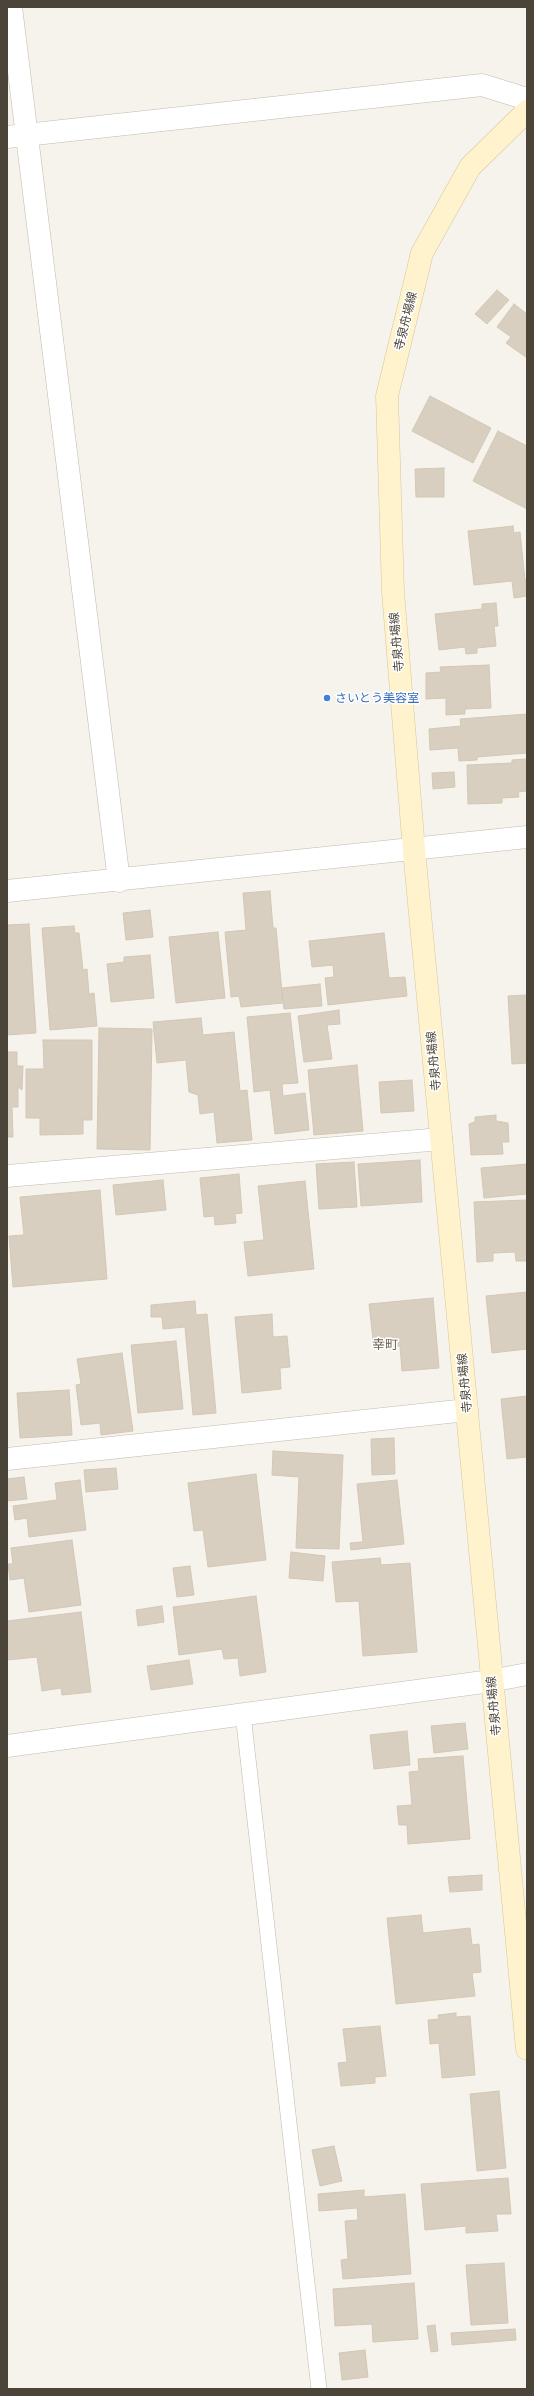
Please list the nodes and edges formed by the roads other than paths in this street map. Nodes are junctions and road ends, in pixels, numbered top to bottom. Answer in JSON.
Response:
{"nodes":[{"id":1,"x":11,"y":7,"type":"edge"},
{"id":2,"x":527,"y":99,"type":"edge"},
{"id":3,"x":527,"y":111,"type":"edge"},
{"id":4,"x":29,"y":134,"type":"junction"},
{"id":5,"x":7,"y":137,"type":"edge"},
{"id":6,"x":527,"y":837,"type":"edge"},
{"id":7,"x":414,"y":850,"type":"junction"},
{"id":8,"x":119,"y":880,"type":"junction"},
{"id":9,"x":7,"y":891,"type":"edge"},
{"id":10,"x":441,"y":1139,"type":"junction"},
{"id":11,"x":7,"y":1176,"type":"edge"},
{"id":12,"x":467,"y":1410,"type":"junction"},
{"id":13,"x":7,"y":1459,"type":"edge"},
{"id":14,"x":527,"y":1674,"type":"edge"},
{"id":15,"x":491,"y":1681,"type":"junction"},
{"id":16,"x":243,"y":1714,"type":"junction"},
{"id":17,"x":7,"y":1746,"type":"edge"},
{"id":18,"x":527,"y":2049,"type":"edge"},
{"id":19,"x":319,"y":2389,"type":"edge"}],
"edges":[{"from":1,"to":4,"type":"street"},
{"from":2,"to":4,"type":"street"},
{"from":3,"to":7,"type":"main road","name":"寺泉舟場線"},
{"from":4,"to":5,"type":"street"},
{"from":4,"to":8,"type":"street"},
{"from":6,"to":7,"type":"street"},
{"from":7,"to":8,"type":"street"},
{"from":7,"to":10,"type":"main road","name":"寺泉舟場線"},
{"from":8,"to":9,"type":"street"},
{"from":10,"to":11,"type":"street"},
{"from":10,"to":12,"type":"main road","name":"寺泉舟場線"},
{"from":12,"to":13,"type":"street"},
{"from":12,"to":15,"type":"main road","name":"寺泉舟場線"},
{"from":14,"to":15,"type":"street"},
{"from":15,"to":16,"type":"street"},
{"from":15,"to":18,"type":"main road","name":"寺泉舟場線"},
{"from":16,"to":17,"type":"street"},
{"from":16,"to":19,"type":"lane"}]}
